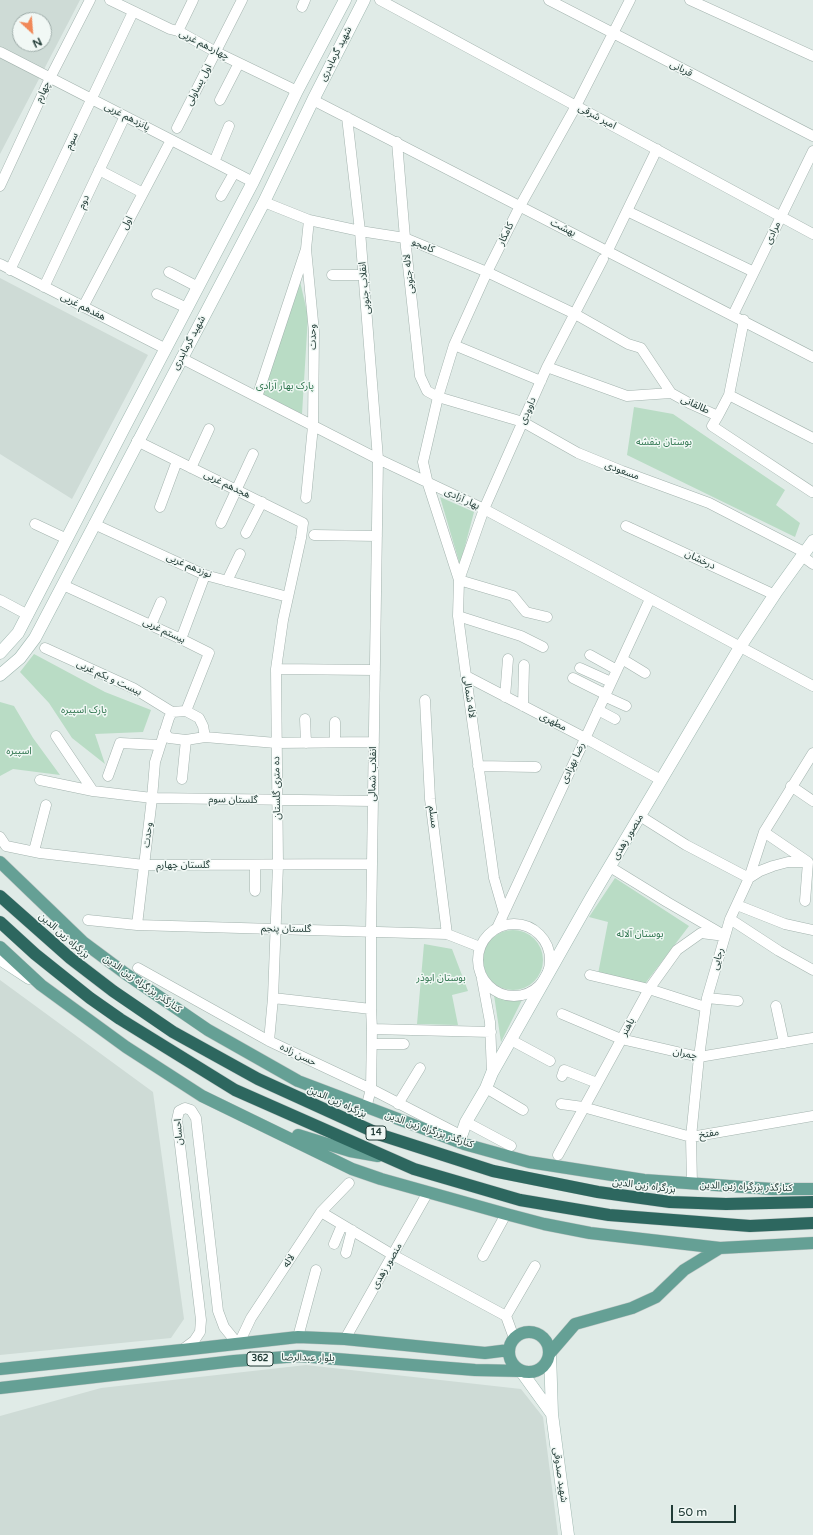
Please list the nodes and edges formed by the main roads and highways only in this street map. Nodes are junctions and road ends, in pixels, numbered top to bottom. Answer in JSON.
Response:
{"nodes":[{"id":1,"x":345,"y":0,"type":"edge"},
{"id":2,"x":364,"y":0,"type":"edge"},
{"id":3,"x":298,"y":91,"type":"junction"},
{"id":4,"x":313,"y":100,"type":"junction"},
{"id":5,"x":166,"y":349,"type":"junction"},
{"id":6,"x":181,"y":358,"type":"junction"},
{"id":7,"x":813,"y":540,"type":"edge"},
{"id":8,"x":18,"y":633,"type":"junction"},
{"id":9,"x":0,"y":650,"type":"edge"},
{"id":10,"x":0,"y":653,"type":"edge"},
{"id":11,"x":13,"y":663,"type":"junction"},
{"id":12,"x":0,"y":675,"type":"edge"},
{"id":13,"x":0,"y":682,"type":"edge"},
{"id":14,"x":0,"y":862,"type":"edge"},
{"id":15,"x":0,"y":896,"type":"edge"},
{"id":16,"x":0,"y":922,"type":"edge"},
{"id":17,"x":0,"y":947,"type":"edge"},
{"id":18,"x":0,"y":959,"type":"edge"},
{"id":19,"x":41,"y":985,"type":"junction"},
{"id":20,"x":238,"y":1113,"type":"junction"},
{"id":21,"x":460,"y":1139,"type":"junction"},
{"id":22,"x":387,"y":1157,"type":"junction"},
{"id":23,"x":644,"y":1180,"type":"junction"},
{"id":24,"x":813,"y":1189,"type":"edge"},
{"id":25,"x":813,"y":1201,"type":"edge"},
{"id":26,"x":813,"y":1223,"type":"edge"},
{"id":27,"x":813,"y":1243,"type":"edge"},
{"id":28,"x":720,"y":1248,"type":"junction"},
{"id":29,"x":509,"y":1350,"type":"junction"},
{"id":30,"x":478,"y":1352,"type":"junction"},
{"id":31,"x":550,"y":1353,"type":"junction"},
{"id":32,"x":0,"y":1369,"type":"edge"},
{"id":33,"x":475,"y":1370,"type":"junction"},
{"id":34,"x":521,"y":1371,"type":"junction"},
{"id":35,"x":0,"y":1388,"type":"edge"},
{"id":36,"x":552,"y":1414,"type":"junction"},
{"id":37,"x":568,"y":1535,"type":"edge"}],
"edges":[{"from":1,"to":3,"type":"main road","name":"شهید گرمابدری"},
{"from":2,"to":4,"type":"main road","name":"شهید گرمابدری"},
{"from":3,"to":4,"type":"main road"},
{"from":3,"to":5,"type":"main road","name":"شهید گرمابدری"},
{"from":4,"to":6,"type":"main road","name":"شهید گرمابدری"},
{"from":5,"to":6,"type":"main road"},
{"from":5,"to":8,"type":"main road","name":"شهید گرمابدری"},
{"from":6,"to":11,"type":"main road","name":"شهید گرمابدری"},
{"from":7,"to":21,"type":"main road","name":"منصور زهدی"},
{"from":8,"to":9,"type":"main road"},
{"from":8,"to":10,"type":"main road","name":"شهید گرمابدری"},
{"from":11,"to":12,"type":"main road","name":"شهید گرمابدری"},
{"from":11,"to":13,"type":"main road"},
{"from":14,"to":21,"type":"main road","name":"کنارگذر بزرگراه زین الدین"},
{"from":15,"to":25,"type":"highway","name":"بزرگراه زین الدین","number":"14"},
{"from":16,"to":22,"type":"highway","number":"14"},
{"from":17,"to":19,"type":"main road"},
{"from":18,"to":19,"type":"main road"},
{"from":19,"to":20,"type":"main road"},
{"from":20,"to":22,"type":"main road"},
{"from":20,"to":28,"type":"main road"},
{"from":21,"to":23,"type":"main road","name":"کنارگذر بزرگراه زین الدین"},
{"from":22,"to":26,"type":"highway","number":"14"},
{"from":23,"to":24,"type":"main road","name":"کنارگذر بزرگراه زین الدین"},
{"from":23,"to":25,"type":"main road"},
{"from":27,"to":28,"type":"main road"},
{"from":28,"to":31,"type":"main road"},
{"from":29,"to":30,"type":"main road","name":"بلوار عبدالرضا","number":"362"},
{"from":29,"to":31,"type":"main road"},
{"from":29,"to":34,"type":"main road"},
{"from":30,"to":32,"type":"main road","name":"بلوار عبدالرضا","number":"362"},
{"from":30,"to":33,"type":"main road"},
{"from":31,"to":34,"type":"main road"},
{"from":31,"to":36,"type":"main road","name":"شهید صدوقی"},
{"from":33,"to":34,"type":"main road","name":"بلوار عبدالرضا","number":"362"},
{"from":33,"to":35,"type":"main road","name":"بلوار عبدالرضا","number":"362"},
{"from":34,"to":36,"type":"main road"},
{"from":36,"to":37,"type":"main road","name":"شهید صدوقی"}]}
